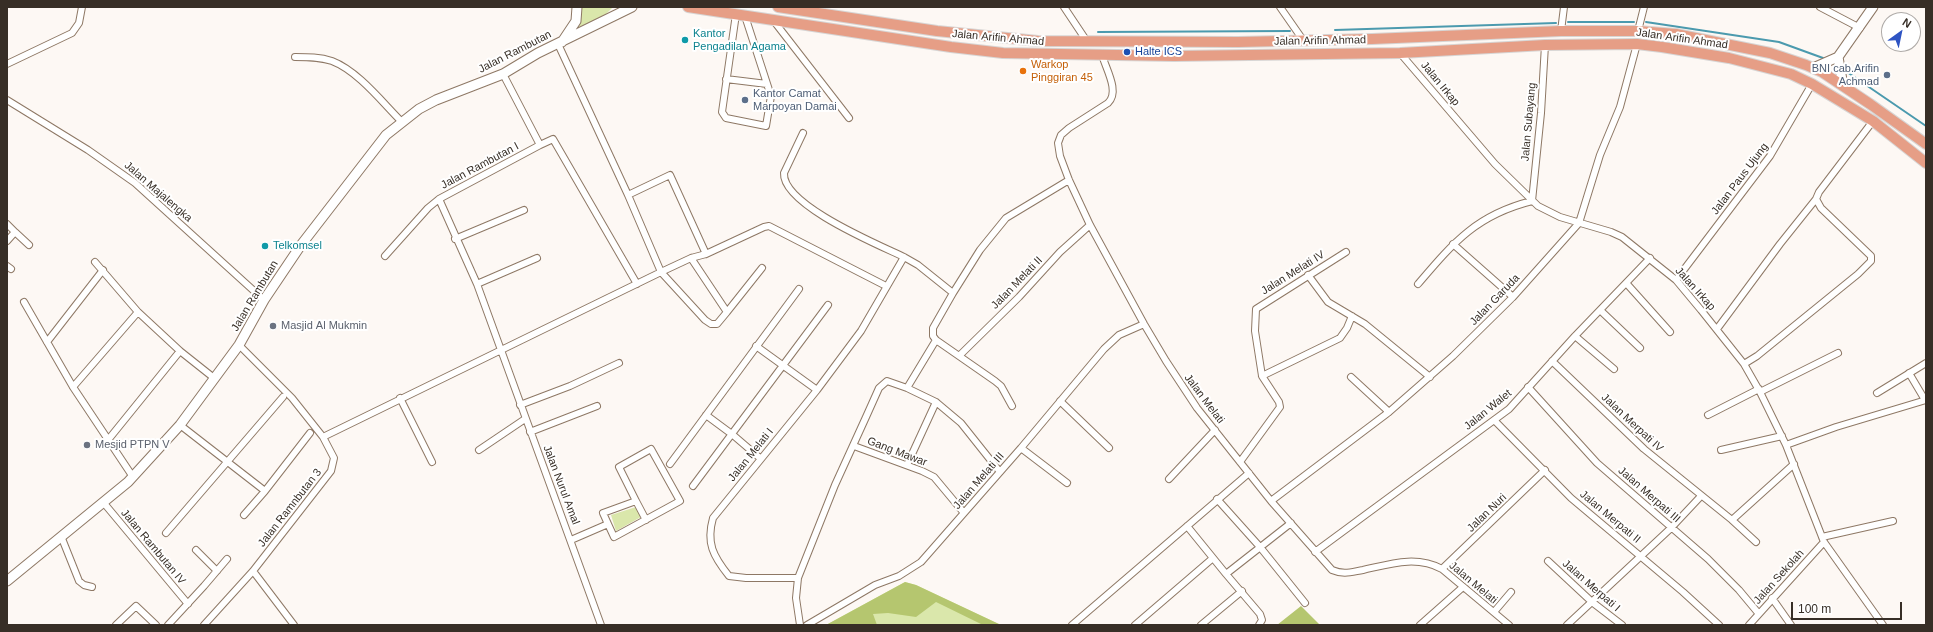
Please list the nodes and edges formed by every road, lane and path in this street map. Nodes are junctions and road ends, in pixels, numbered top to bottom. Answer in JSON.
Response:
{"nodes":[{"id":1,"x":82,"y":7,"type":"edge"},
{"id":2,"x":576,"y":7,"type":"edge"},
{"id":3,"x":632,"y":7,"type":"edge"},
{"id":4,"x":688,"y":7,"type":"edge"},
{"id":5,"x":778,"y":7,"type":"edge"},
{"id":6,"x":1064,"y":7,"type":"edge"},
{"id":7,"x":1280,"y":7,"type":"edge"},
{"id":8,"x":1564,"y":7,"type":"edge"},
{"id":9,"x":1644,"y":7,"type":"edge"},
{"id":10,"x":1820,"y":7,"type":"edge"},
{"id":11,"x":1873,"y":7,"type":"edge"},
{"id":12,"x":740,"y":15,"type":"junction"},
{"id":13,"x":856,"y":19,"type":"junction"},
{"id":14,"x":773,"y":20,"type":"junction"},
{"id":15,"x":1860,"y":28,"type":"junction"},
{"id":16,"x":1561,"y":31,"type":"junction"},
{"id":17,"x":1638,"y":31,"type":"junction"},
{"id":18,"x":855,"y":32,"type":"junction"},
{"id":19,"x":1372,"y":39,"type":"junction"},
{"id":20,"x":1086,"y":40,"type":"junction"},
{"id":21,"x":1304,"y":40,"type":"junction"},
{"id":22,"x":560,"y":43,"type":"junction"},
{"id":23,"x":1637,"y":44,"type":"junction"},
{"id":24,"x":1544,"y":45,"type":"junction"},
{"id":25,"x":1373,"y":52,"type":"junction"},
{"id":26,"x":1400,"y":53,"type":"junction"},
{"id":27,"x":1102,"y":55,"type":"junction"},
{"id":28,"x":296,"y":57,"type":"dead end"},
{"id":29,"x":1838,"y":57,"type":"junction"},
{"id":30,"x":7,"y":64,"type":"edge"},
{"id":31,"x":1813,"y":68,"type":"junction"},
{"id":32,"x":503,"y":74,"type":"junction"},
{"id":33,"x":726,"y":79,"type":"junction"},
{"id":34,"x":768,"y":84,"type":"junction"},
{"id":35,"x":1812,"y":84,"type":"junction"},
{"id":36,"x":1843,"y":86,"type":"junction"},
{"id":37,"x":7,"y":100,"type":"edge"},
{"id":38,"x":849,"y":118,"type":"dead end"},
{"id":39,"x":401,"y":121,"type":"junction"},
{"id":40,"x":1873,"y":121,"type":"junction"},
{"id":41,"x":803,"y":133,"type":"dead end"},
{"id":42,"x":1926,"y":144,"type":"edge"},
{"id":43,"x":540,"y":145,"type":"junction"},
{"id":44,"x":1926,"y":163,"type":"edge"},
{"id":45,"x":1069,"y":180,"type":"junction"},
{"id":46,"x":628,"y":195,"type":"junction"},
{"id":47,"x":439,"y":199,"type":"junction"},
{"id":48,"x":1816,"y":199,"type":"junction"},
{"id":49,"x":1532,"y":201,"type":"junction"},
{"id":50,"x":524,"y":210,"type":"dead end"},
{"id":51,"x":1579,"y":223,"type":"junction"},
{"id":52,"x":7,"y":224,"type":"edge"},
{"id":53,"x":1090,"y":224,"type":"junction"},
{"id":54,"x":15,"y":232,"type":"junction"},
{"id":55,"x":456,"y":239,"type":"junction"},
{"id":56,"x":7,"y":241,"type":"edge"},
{"id":57,"x":1453,"y":244,"type":"junction"},
{"id":58,"x":30,"y":245,"type":"dead end"},
{"id":59,"x":1346,"y":252,"type":"dead end"},
{"id":60,"x":706,"y":254,"type":"junction"},
{"id":61,"x":384,"y":256,"type":"dead end"},
{"id":62,"x":904,"y":257,"type":"junction"},
{"id":63,"x":538,"y":258,"type":"dead end"},
{"id":64,"x":690,"y":258,"type":"junction"},
{"id":65,"x":1650,"y":258,"type":"junction"},
{"id":66,"x":95,"y":262,"type":"dead end"},
{"id":67,"x":762,"y":268,"type":"dead end"},
{"id":68,"x":103,"y":270,"type":"junction"},
{"id":69,"x":661,"y":272,"type":"junction"},
{"id":70,"x":1308,"y":275,"type":"junction"},
{"id":71,"x":1676,"y":280,"type":"junction"},
{"id":72,"x":477,"y":284,"type":"junction"},
{"id":73,"x":637,"y":284,"type":"junction"},
{"id":74,"x":1418,"y":284,"type":"dead end"},
{"id":75,"x":1627,"y":284,"type":"junction"},
{"id":76,"x":886,"y":286,"type":"junction"},
{"id":77,"x":799,"y":289,"type":"dead end"},
{"id":78,"x":954,"y":293,"type":"junction"},
{"id":79,"x":1513,"y":296,"type":"junction"},
{"id":80,"x":264,"y":300,"type":"junction"},
{"id":81,"x":24,"y":302,"type":"dead end"},
{"id":82,"x":828,"y":305,"type":"dead end"},
{"id":83,"x":1600,"y":310,"type":"junction"},
{"id":84,"x":138,"y":312,"type":"junction"},
{"id":85,"x":727,"y":312,"type":"junction"},
{"id":86,"x":1352,"y":316,"type":"junction"},
{"id":87,"x":1144,"y":324,"type":"junction"},
{"id":88,"x":1717,"y":329,"type":"junction"},
{"id":89,"x":1670,"y":332,"type":"dead end"},
{"id":90,"x":1575,"y":336,"type":"junction"},
{"id":91,"x":936,"y":340,"type":"junction"},
{"id":92,"x":47,"y":342,"type":"junction"},
{"id":93,"x":239,"y":345,"type":"junction"},
{"id":94,"x":756,"y":346,"type":"junction"},
{"id":95,"x":1640,"y":348,"type":"dead end"},
{"id":96,"x":180,"y":351,"type":"junction"},
{"id":97,"x":500,"y":352,"type":"junction"},
{"id":98,"x":1838,"y":353,"type":"dead end"},
{"id":99,"x":959,"y":356,"type":"junction"},
{"id":100,"x":1552,"y":361,"type":"junction"},
{"id":101,"x":619,"y":363,"type":"dead end"},
{"id":102,"x":1926,"y":363,"type":"edge"},
{"id":103,"x":1744,"y":364,"type":"junction"},
{"id":104,"x":784,"y":365,"type":"junction"},
{"id":105,"x":1614,"y":369,"type":"dead end"},
{"id":106,"x":1909,"y":373,"type":"junction"},
{"id":107,"x":1262,"y":376,"type":"junction"},
{"id":108,"x":1351,"y":377,"type":"dead end"},
{"id":109,"x":1430,"y":377,"type":"junction"},
{"id":110,"x":214,"y":378,"type":"junction"},
{"id":111,"x":73,"y":387,"type":"junction"},
{"id":112,"x":1528,"y":387,"type":"junction"},
{"id":113,"x":907,"y":388,"type":"junction"},
{"id":114,"x":817,"y":390,"type":"junction"},
{"id":115,"x":1760,"y":390,"type":"junction"},
{"id":116,"x":1877,"y":393,"type":"dead end"},
{"id":117,"x":282,"y":397,"type":"dead end"},
{"id":118,"x":400,"y":398,"type":"junction"},
{"id":119,"x":1925,"y":400,"type":"edge"},
{"id":120,"x":1060,"y":401,"type":"junction"},
{"id":121,"x":936,"y":402,"type":"junction"},
{"id":122,"x":520,"y":405,"type":"junction"},
{"id":123,"x":597,"y":406,"type":"dead end"},
{"id":124,"x":1012,"y":406,"type":"dead end"},
{"id":125,"x":1388,"y":412,"type":"junction"},
{"id":126,"x":706,"y":415,"type":"junction"},
{"id":127,"x":1708,"y":415,"type":"dead end"},
{"id":128,"x":525,"y":419,"type":"junction"},
{"id":129,"x":1494,"y":420,"type":"junction"},
{"id":130,"x":180,"y":425,"type":"junction"},
{"id":131,"x":1215,"y":430,"type":"junction"},
{"id":132,"x":530,"y":432,"type":"junction"},
{"id":133,"x":310,"y":433,"type":"dead end"},
{"id":134,"x":733,"y":435,"type":"junction"},
{"id":135,"x":1782,"y":436,"type":"junction"},
{"id":136,"x":323,"y":437,"type":"junction"},
{"id":137,"x":108,"y":440,"type":"junction"},
{"id":138,"x":1786,"y":445,"type":"junction"},
{"id":139,"x":854,"y":446,"type":"junction"},
{"id":140,"x":1021,"y":448,"type":"junction"},
{"id":141,"x":1109,"y":448,"type":"dead end"},
{"id":142,"x":479,"y":450,"type":"dead end"},
{"id":143,"x":1721,"y":450,"type":"dead end"},
{"id":144,"x":761,"y":459,"type":"junction"},
{"id":145,"x":228,"y":462,"type":"junction"},
{"id":146,"x":432,"y":462,"type":"dead end"},
{"id":147,"x":1240,"y":462,"type":"junction"},
{"id":148,"x":670,"y":464,"type":"dead end"},
{"id":149,"x":1794,"y":464,"type":"junction"},
{"id":150,"x":907,"y":465,"type":"junction"},
{"id":151,"x":1546,"y":470,"type":"junction"},
{"id":152,"x":1000,"y":472,"type":"junction"},
{"id":153,"x":1249,"y":473,"type":"junction"},
{"id":154,"x":133,"y":477,"type":"junction"},
{"id":155,"x":1169,"y":479,"type":"dead end"},
{"id":156,"x":1067,"y":483,"type":"dead end"},
{"id":157,"x":693,"y":486,"type":"dead end"},
{"id":158,"x":265,"y":491,"type":"junction"},
{"id":159,"x":1701,"y":496,"type":"junction"},
{"id":160,"x":1218,"y":499,"type":"junction"},
{"id":161,"x":636,"y":501,"type":"junction"},
{"id":162,"x":1271,"y":501,"type":"junction"},
{"id":163,"x":103,"y":502,"type":"junction"},
{"id":164,"x":964,"y":513,"type":"junction"},
{"id":165,"x":244,"y":515,"type":"dead end"},
{"id":166,"x":646,"y":520,"type":"junction"},
{"id":167,"x":1732,"y":520,"type":"junction"},
{"id":168,"x":1893,"y":520,"type":"dead end"},
{"id":169,"x":1291,"y":523,"type":"junction"},
{"id":170,"x":608,"y":524,"type":"junction"},
{"id":171,"x":1187,"y":526,"type":"junction"},
{"id":172,"x":1671,"y":528,"type":"junction"},
{"id":173,"x":166,"y":533,"type":"dead end"},
{"id":174,"x":61,"y":536,"type":"junction"},
{"id":175,"x":571,"y":540,"type":"junction"},
{"id":176,"x":1823,"y":540,"type":"junction"},
{"id":177,"x":1756,"y":542,"type":"dead end"},
{"id":178,"x":1260,"y":547,"type":"junction"},
{"id":179,"x":196,"y":550,"type":"dead end"},
{"id":180,"x":1315,"y":552,"type":"junction"},
{"id":181,"x":1641,"y":556,"type":"junction"},
{"id":182,"x":1213,"y":558,"type":"junction"},
{"id":183,"x":227,"y":559,"type":"dead end"},
{"id":184,"x":1548,"y":561,"type":"dead end"},
{"id":185,"x":1442,"y":569,"type":"junction"},
{"id":186,"x":217,"y":571,"type":"junction"},
{"id":187,"x":253,"y":571,"type":"junction"},
{"id":188,"x":1226,"y":574,"type":"junction"},
{"id":189,"x":798,"y":578,"type":"junction"},
{"id":190,"x":7,"y":581,"type":"edge"},
{"id":191,"x":92,"y":586,"type":"dead end"},
{"id":192,"x":1463,"y":587,"type":"junction"},
{"id":193,"x":1242,"y":591,"type":"junction"},
{"id":194,"x":1511,"y":592,"type":"dead end"},
{"id":195,"x":1772,"y":598,"type":"junction"},
{"id":196,"x":1592,"y":602,"type":"junction"},
{"id":197,"x":1305,"y":603,"type":"dead end"},
{"id":198,"x":188,"y":604,"type":"junction"},
{"id":199,"x":1494,"y":612,"type":"junction"},
{"id":200,"x":1759,"y":614,"type":"junction"},
{"id":201,"x":116,"y":625,"type":"edge"},
{"id":202,"x":156,"y":625,"type":"edge"},
{"id":203,"x":168,"y":625,"type":"edge"},
{"id":204,"x":204,"y":625,"type":"edge"},
{"id":205,"x":294,"y":625,"type":"edge"},
{"id":206,"x":601,"y":625,"type":"edge"},
{"id":207,"x":800,"y":625,"type":"edge"},
{"id":208,"x":807,"y":625,"type":"edge"},
{"id":209,"x":1072,"y":625,"type":"edge"},
{"id":210,"x":1135,"y":625,"type":"edge"},
{"id":211,"x":1201,"y":625,"type":"edge"},
{"id":212,"x":1259,"y":625,"type":"edge"},
{"id":213,"x":1420,"y":625,"type":"edge"},
{"id":214,"x":1509,"y":625,"type":"edge"},
{"id":215,"x":1567,"y":625,"type":"edge"},
{"id":216,"x":1622,"y":625,"type":"edge"},
{"id":217,"x":1719,"y":625,"type":"edge"},
{"id":218,"x":1749,"y":625,"type":"edge"},
{"id":219,"x":1791,"y":625,"type":"edge"},
{"id":220,"x":1883,"y":625,"type":"edge"}],
"edges":[{"from":1,"to":30,"type":"street"},
{"from":2,"to":22,"type":"main road","name":"Jalan Rambutan"},
{"from":3,"to":22,"type":"main road","name":"Jalan Rambutan"},
{"from":4,"to":12,"type":"main road","name":"Jalan Arifin Ahmad"},
{"from":5,"to":13,"type":"main road","name":"Jalan Arifin Ahmad"},
{"from":6,"to":20,"type":"street"},
{"from":7,"to":21,"type":"street"},
{"from":8,"to":16,"type":"street"},
{"from":9,"to":17,"type":"street"},
{"from":10,"to":15,"type":"street"},
{"from":11,"to":15,"type":"main road"},
{"from":12,"to":14,"type":"main road","name":"Jalan Arifin Ahmad"},
{"from":12,"to":33,"type":"street"},
{"from":12,"to":34,"type":"street"},
{"from":13,"to":18,"type":"main road"},
{"from":13,"to":20,"type":"main road","name":"Jalan Arifin Ahmad"},
{"from":14,"to":18,"type":"main road","name":"Jalan Arifin Ahmad"},
{"from":14,"to":38,"type":"street"},
{"from":15,"to":29,"type":"main road"},
{"from":16,"to":17,"type":"main road","name":"Jalan Arifin Ahmad"},
{"from":16,"to":19,"type":"main road","name":"Jalan Arifin Ahmad"},
{"from":17,"to":31,"type":"main road","name":"Jalan Arifin Ahmad"},
{"from":18,"to":27,"type":"main road","name":"Jalan Arifin Ahmad"},
{"from":19,"to":21,"type":"main road","name":"Jalan Arifin Ahmad"},
{"from":19,"to":25,"type":"main road"},
{"from":20,"to":21,"type":"main road","name":"Jalan Arifin Ahmad"},
{"from":22,"to":32,"type":"main road","name":"Jalan Rambutan"},
{"from":22,"to":46,"type":"street"},
{"from":23,"to":24,"type":"main road","name":"Jalan Arifin Ahmad"},
{"from":23,"to":35,"type":"main road","name":"Jalan Arifin Ahmad"},
{"from":23,"to":51,"type":"street","name":"Jalan Garuda"},
{"from":24,"to":26,"type":"main road","name":"Jalan Arifin Ahmad"},
{"from":24,"to":49,"type":"street","name":"Jalan Subayang"},
{"from":25,"to":26,"type":"main road","name":"Jalan Arifin Ahmad"},
{"from":25,"to":27,"type":"main road","name":"Jalan Arifin Ahmad"},
{"from":26,"to":49,"type":"street","name":"Jalan Irkap"},
{"from":27,"to":45,"type":"street","name":"Jalan Melati"},
{"from":28,"to":39,"type":"street"},
{"from":29,"to":31,"type":"main road"},
{"from":29,"to":36,"type":"main road"},
{"from":31,"to":36,"type":"main road","name":"Jalan Arifin Ahmad"},
{"from":32,"to":39,"type":"main road","name":"Jalan Rambutan"},
{"from":32,"to":43,"type":"street"},
{"from":33,"to":34,"type":"street"},
{"from":33,"to":34,"type":"street"},
{"from":35,"to":40,"type":"main road","name":"Jalan Arifin Ahmad"},
{"from":35,"to":71,"type":"street","name":"Jalan Paus Ujung"},
{"from":36,"to":42,"type":"main road","name":"Jalan Arifin Ahmad"},
{"from":37,"to":80,"type":"street","name":"Jalan Majalengka"},
{"from":39,"to":80,"type":"main road","name":"Jalan Rambutan"},
{"from":40,"to":44,"type":"main road","name":"Jalan Arifin Ahmad"},
{"from":40,"to":48,"type":"street"},
{"from":41,"to":62,"type":"street"},
{"from":43,"to":47,"type":"street","name":"Jalan Rambutan I"},
{"from":43,"to":73,"type":"street"},
{"from":45,"to":53,"type":"street","name":"Jalan Melati"},
{"from":45,"to":78,"type":"street"},
{"from":46,"to":60,"type":"street"},
{"from":46,"to":69,"type":"street"},
{"from":47,"to":55,"type":"street","name":"Jalan Rambutan I"},
{"from":47,"to":61,"type":"street"},
{"from":48,"to":88,"type":"street"},
{"from":48,"to":103,"type":"street"},
{"from":49,"to":51,"type":"street","name":"Jalan Irkap"},
{"from":49,"to":57,"type":"street"},
{"from":50,"to":55,"type":"street"},
{"from":51,"to":65,"type":"street","name":"Jalan Irkap"},
{"from":51,"to":79,"type":"street","name":"Jalan Garuda"},
{"from":52,"to":54,"type":"street"},
{"from":53,"to":87,"type":"street","name":"Jalan Melati"},
{"from":53,"to":99,"type":"street","name":"Jalan Melati II"},
{"from":54,"to":56,"type":"street"},
{"from":54,"to":58,"type":"street"},
{"from":55,"to":72,"type":"street","name":"Jalan Rambutan I"},
{"from":57,"to":74,"type":"street"},
{"from":57,"to":79,"type":"street"},
{"from":59,"to":70,"type":"street","name":"Jalan Melati IV"},
{"from":60,"to":64,"type":"street"},
{"from":60,"to":76,"type":"street"},
{"from":62,"to":76,"type":"street","name":"Jalan Melati I"},
{"from":62,"to":78,"type":"street"},
{"from":63,"to":72,"type":"street"},
{"from":64,"to":69,"type":"street"},
{"from":64,"to":85,"type":"street"},
{"from":65,"to":71,"type":"street","name":"Jalan Irkap"},
{"from":65,"to":75,"type":"street","name":"Jalan Walet"},
{"from":66,"to":68,"type":"street"},
{"from":67,"to":85,"type":"street"},
{"from":68,"to":84,"type":"street"},
{"from":68,"to":92,"type":"street"},
{"from":69,"to":73,"type":"street"},
{"from":69,"to":85,"type":"street"},
{"from":70,"to":86,"type":"street"},
{"from":70,"to":107,"type":"street","name":"Jalan Melati IV"},
{"from":71,"to":88,"type":"street","name":"Jalan Irkap"},
{"from":72,"to":97,"type":"street","name":"Jalan Rambutan I"},
{"from":73,"to":97,"type":"street"},
{"from":75,"to":83,"type":"street","name":"Jalan Walet"},
{"from":75,"to":89,"type":"street"},
{"from":76,"to":114,"type":"street","name":"Jalan Melati I"},
{"from":77,"to":94,"type":"street"},
{"from":78,"to":91,"type":"street"},
{"from":79,"to":109,"type":"street","name":"Jalan Garuda"},
{"from":80,"to":93,"type":"main road","name":"Jalan Rambutan"},
{"from":81,"to":92,"type":"street"},
{"from":82,"to":104,"type":"street"},
{"from":83,"to":90,"type":"street","name":"Jalan Walet"},
{"from":83,"to":95,"type":"street"},
{"from":84,"to":96,"type":"street"},
{"from":84,"to":111,"type":"street"},
{"from":86,"to":107,"type":"street"},
{"from":86,"to":109,"type":"street"},
{"from":87,"to":120,"type":"street","name":"Jalan Melati III"},
{"from":87,"to":131,"type":"street","name":"Jalan Melati"},
{"from":88,"to":103,"type":"street","name":"Jalan Irkap"},
{"from":90,"to":100,"type":"street","name":"Jalan Walet"},
{"from":90,"to":105,"type":"street"},
{"from":91,"to":99,"type":"street"},
{"from":91,"to":113,"type":"street"},
{"from":92,"to":111,"type":"street"},
{"from":93,"to":110,"type":"main road","name":"Jalan Rambutan"},
{"from":93,"to":136,"type":"street","name":"Jalan Ramnbutan 3"},
{"from":94,"to":104,"type":"street"},
{"from":94,"to":126,"type":"street"},
{"from":96,"to":110,"type":"street"},
{"from":96,"to":137,"type":"street"},
{"from":97,"to":118,"type":"street"},
{"from":97,"to":122,"type":"street","name":"Jalan Nurul Amal"},
{"from":98,"to":115,"type":"street"},
{"from":99,"to":124,"type":"street"},
{"from":100,"to":112,"type":"street","name":"Jalan Walet"},
{"from":100,"to":159,"type":"street","name":"Jalan Merpati IV"},
{"from":101,"to":122,"type":"street"},
{"from":102,"to":106,"type":"street"},
{"from":103,"to":115,"type":"street","name":"Jalan Irkap"},
{"from":104,"to":114,"type":"street"},
{"from":104,"to":134,"type":"street"},
{"from":106,"to":116,"type":"street"},
{"from":106,"to":119,"type":"street"},
{"from":107,"to":147,"type":"street","name":"Jalan Melati IV"},
{"from":108,"to":125,"type":"street"},
{"from":109,"to":125,"type":"street","name":"Jalan Garuda"},
{"from":110,"to":130,"type":"main road","name":"Jalan Rambutan"},
{"from":111,"to":137,"type":"street"},
{"from":112,"to":129,"type":"street","name":"Jalan Walet"},
{"from":112,"to":172,"type":"street","name":"Jalan Merpati III"},
{"from":113,"to":121,"type":"street"},
{"from":113,"to":139,"type":"street"},
{"from":114,"to":144,"type":"street","name":"Jalan Melati I"},
{"from":115,"to":127,"type":"street"},
{"from":115,"to":135,"type":"street","name":"Jalan Irkap"},
{"from":117,"to":145,"type":"street"},
{"from":118,"to":136,"type":"street"},
{"from":118,"to":146,"type":"street"},
{"from":119,"to":138,"type":"street"},
{"from":120,"to":140,"type":"street","name":"Jalan Melati III"},
{"from":120,"to":141,"type":"street"},
{"from":121,"to":150,"type":"street"},
{"from":121,"to":152,"type":"street"},
{"from":122,"to":128,"type":"street","name":"Jalan Nurul Amal"},
{"from":123,"to":132,"type":"street"},
{"from":125,"to":162,"type":"street","name":"Jalan Garuda"},
{"from":126,"to":134,"type":"street"},
{"from":126,"to":148,"type":"street"},
{"from":128,"to":132,"type":"street","name":"Jalan Nurul Amal"},
{"from":128,"to":142,"type":"street"},
{"from":129,"to":151,"type":"street","name":"Jalan Merpati II"},
{"from":129,"to":180,"type":"street","name":"Jalan Walet"},
{"from":130,"to":145,"type":"street"},
{"from":130,"to":154,"type":"main road","name":"Jalan Rambutan"},
{"from":131,"to":147,"type":"street","name":"Jalan Melati"},
{"from":131,"to":155,"type":"street"},
{"from":132,"to":175,"type":"street","name":"Jalan Nurul Amal"},
{"from":133,"to":158,"type":"street"},
{"from":134,"to":144,"type":"street"},
{"from":134,"to":157,"type":"street"},
{"from":135,"to":138,"type":"street","name":"Jalan Irkap"},
{"from":135,"to":143,"type":"street"},
{"from":136,"to":187,"type":"street","name":"Jalan Ramnbutan 3"},
{"from":137,"to":154,"type":"street"},
{"from":138,"to":149,"type":"street","name":"Jalan Irkap"},
{"from":139,"to":150,"type":"street","name":"Gang Mawar"},
{"from":139,"to":189,"type":"street"},
{"from":140,"to":152,"type":"street","name":"Jalan Melati III"},
{"from":140,"to":156,"type":"street"},
{"from":144,"to":189,"type":"street","name":"Jalan Melati I"},
{"from":145,"to":158,"type":"street"},
{"from":145,"to":173,"type":"street"},
{"from":147,"to":153,"type":"street","name":"Jalan Melati"},
{"from":149,"to":167,"type":"street"},
{"from":149,"to":176,"type":"street","name":"Jalan Irkap"},
{"from":150,"to":164,"type":"street","name":"Gang Mawar"},
{"from":151,"to":181,"type":"street","name":"Jalan Merpati II"},
{"from":151,"to":185,"type":"street","name":"Jalan Nuri"},
{"from":152,"to":164,"type":"street","name":"Jalan Melati III"},
{"from":153,"to":160,"type":"street"},
{"from":153,"to":162,"type":"street","name":"Jalan Melati"},
{"from":154,"to":163,"type":"main road","name":"Jalan Rambutan"},
{"from":158,"to":165,"type":"street"},
{"from":159,"to":167,"type":"street","name":"Jalan Merpati IV"},
{"from":159,"to":172,"type":"street"},
{"from":160,"to":171,"type":"street"},
{"from":160,"to":178,"type":"street"},
{"from":161,"to":166,"type":"street"},
{"from":161,"to":166,"type":"street"},
{"from":161,"to":170,"type":"street"},
{"from":162,"to":169,"type":"street","name":"Jalan Melati"},
{"from":163,"to":174,"type":"main road","name":"Jalan Rambutan"},
{"from":163,"to":198,"type":"street","name":"Jalan Rambutan IV"},
{"from":164,"to":208,"type":"street","name":"Jalan Melati III"},
{"from":166,"to":170,"type":"street"},
{"from":167,"to":177,"type":"street","name":"Jalan Merpati IV"},
{"from":168,"to":176,"type":"street"},
{"from":169,"to":178,"type":"street"},
{"from":169,"to":180,"type":"street","name":"Jalan Melati"},
{"from":170,"to":175,"type":"street"},
{"from":171,"to":182,"type":"street"},
{"from":171,"to":209,"type":"street"},
{"from":172,"to":181,"type":"street"},
{"from":172,"to":200,"type":"street","name":"Jalan Merpati III"},
{"from":174,"to":190,"type":"main road","name":"Jalan Rambutan"},
{"from":174,"to":191,"type":"street"},
{"from":175,"to":206,"type":"street","name":"Jalan Nurul Amal"},
{"from":176,"to":195,"type":"street","name":"Jalan Sekolah"},
{"from":176,"to":220,"type":"street","name":"Jalan Irkap"},
{"from":178,"to":188,"type":"street"},
{"from":178,"to":197,"type":"street"},
{"from":179,"to":186,"type":"street"},
{"from":180,"to":185,"type":"street","name":"Jalan Melati"},
{"from":181,"to":196,"type":"street"},
{"from":181,"to":217,"type":"street","name":"Jalan Merpati II"},
{"from":182,"to":188,"type":"street"},
{"from":182,"to":210,"type":"street"},
{"from":183,"to":186,"type":"street"},
{"from":184,"to":196,"type":"street","name":"Jalan Merpati I"},
{"from":185,"to":192,"type":"street","name":"Jalan Melati"},
{"from":186,"to":198,"type":"street"},
{"from":187,"to":204,"type":"street","name":"Jalan Ramnbutan 3"},
{"from":187,"to":205,"type":"street"},
{"from":188,"to":193,"type":"street"},
{"from":189,"to":207,"type":"street"},
{"from":192,"to":199,"type":"street","name":"Jalan Melati"},
{"from":192,"to":213,"type":"street"},
{"from":193,"to":211,"type":"street"},
{"from":193,"to":212,"type":"street"},
{"from":194,"to":199,"type":"street"},
{"from":195,"to":200,"type":"street","name":"Jalan Sekolah"},
{"from":195,"to":219,"type":"street"},
{"from":196,"to":215,"type":"street"},
{"from":196,"to":216,"type":"street","name":"Jalan Merpati I"},
{"from":198,"to":203,"type":"street"},
{"from":199,"to":214,"type":"street","name":"Jalan Melati"},
{"from":200,"to":218,"type":"street","name":"Jalan Sekolah"},
{"from":201,"to":202,"type":"street"}]}
